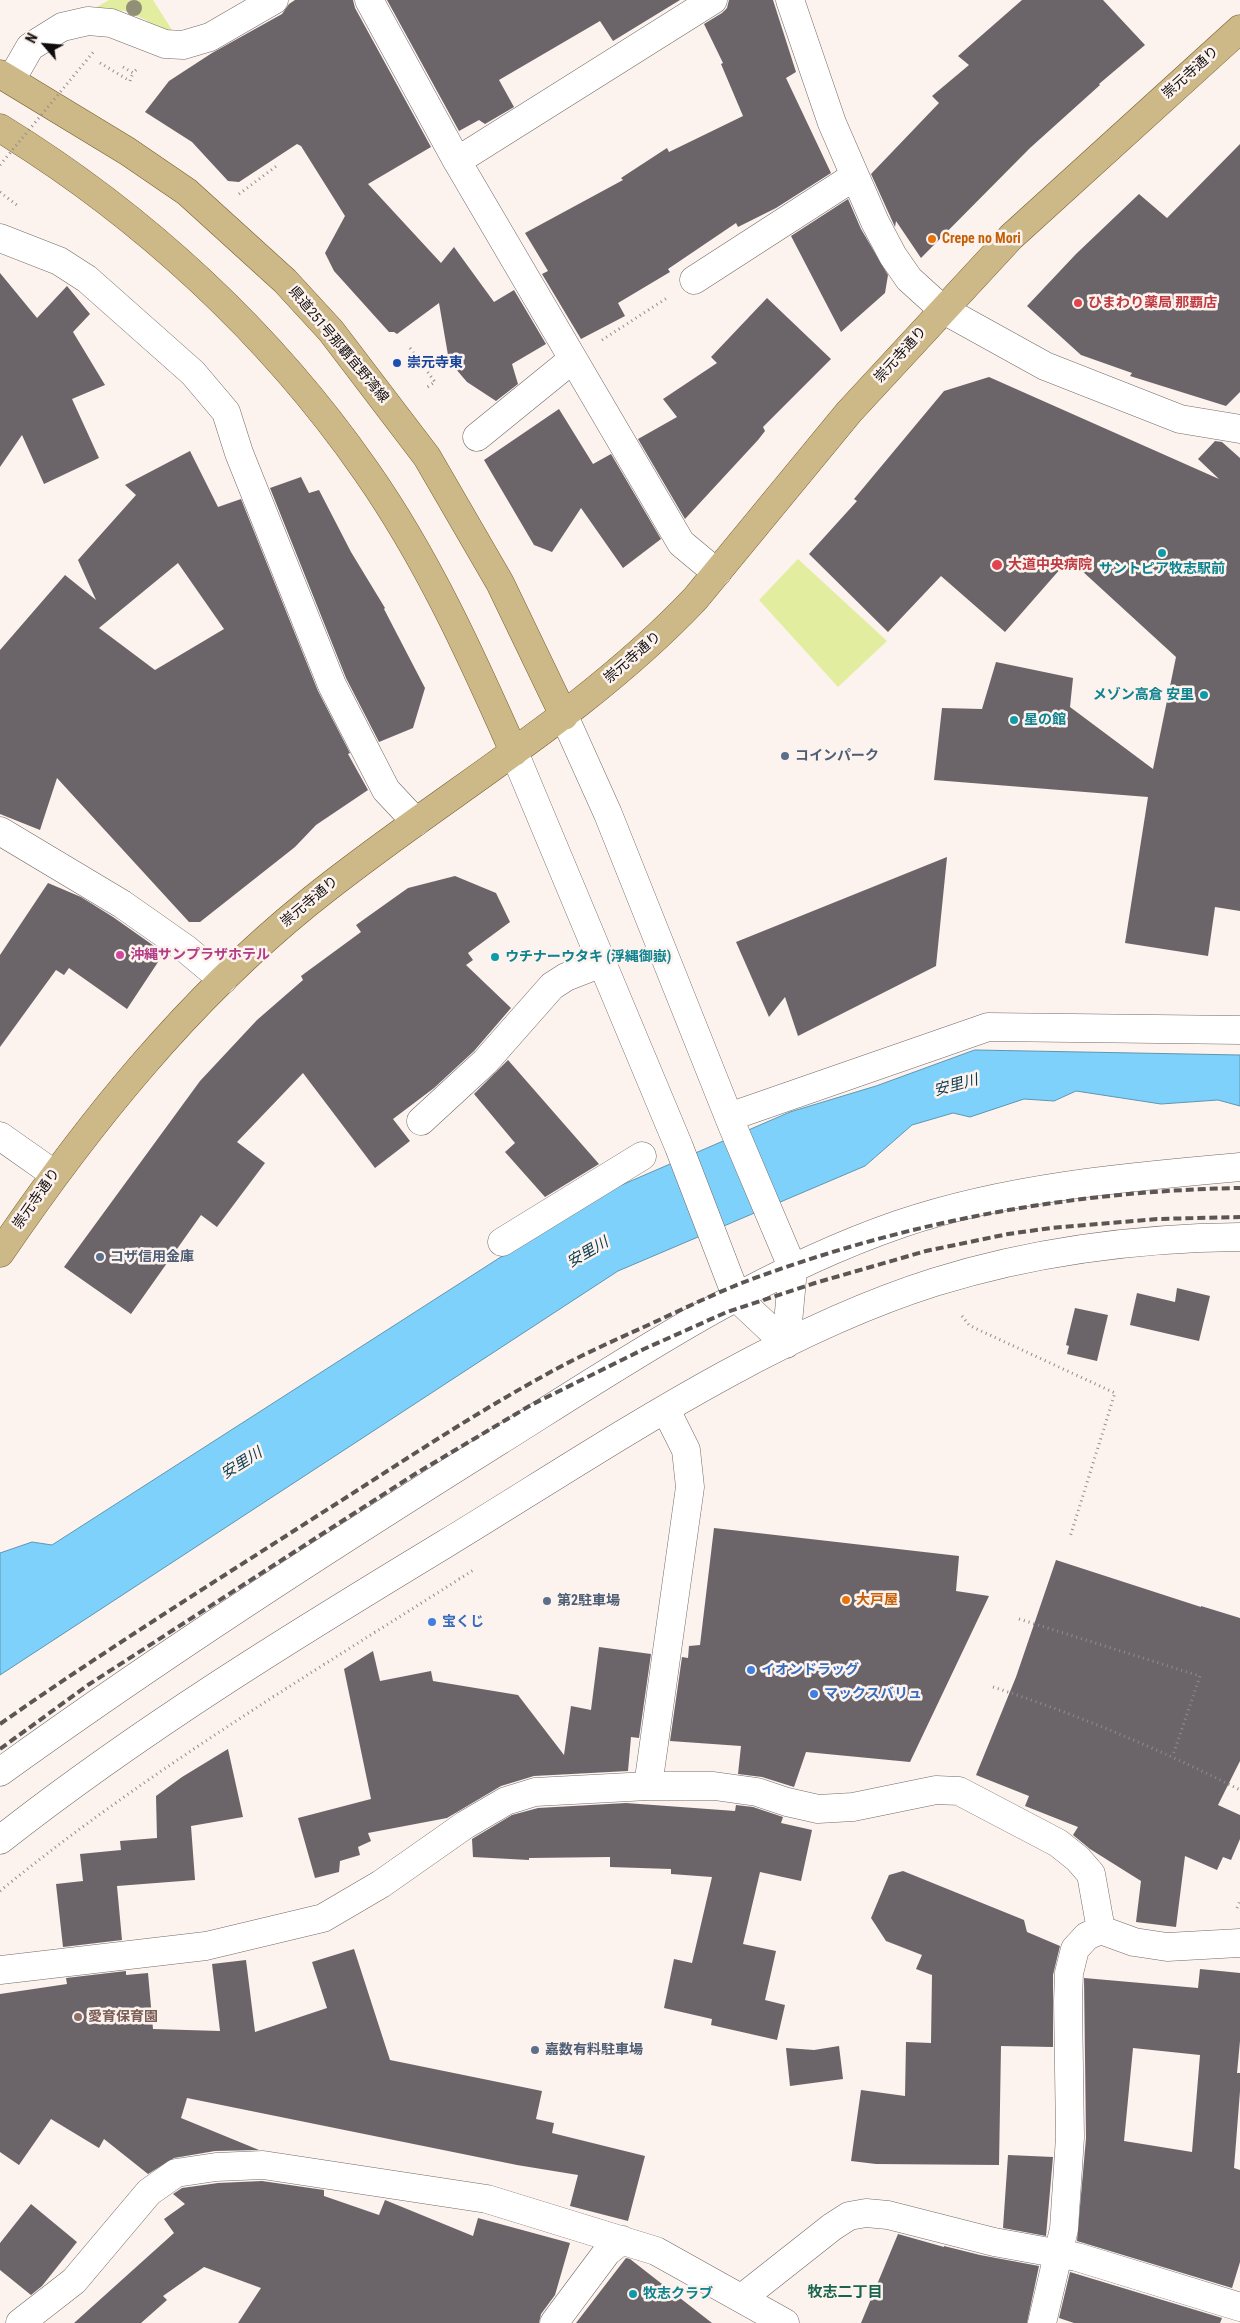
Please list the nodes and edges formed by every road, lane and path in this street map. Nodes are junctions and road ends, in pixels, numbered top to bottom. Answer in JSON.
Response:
{"nodes":[{"id":1,"x":274,"y":0,"type":"edge"},
{"id":2,"x":369,"y":0,"type":"edge"},
{"id":3,"x":714,"y":0,"type":"edge"},
{"id":4,"x":790,"y":0,"type":"edge"},
{"id":5,"x":1240,"y":29,"type":"edge"},
{"id":6,"x":95,"y":50,"type":"dead end"},
{"id":7,"x":100,"y":63,"type":"dead end"},
{"id":8,"x":133,"y":73,"type":"dead end"},
{"id":9,"x":5,"y":77,"type":"edge"},
{"id":10,"x":0,"y":128,"type":"edge"},
{"id":11,"x":457,"y":161,"type":"junction"},
{"id":12,"x":0,"y":165,"type":"edge"},
{"id":13,"x":278,"y":165,"type":"dead end"},
{"id":14,"x":855,"y":176,"type":"junction"},
{"id":15,"x":236,"y":196,"type":"dead end"},
{"id":16,"x":0,"y":238,"type":"edge"},
{"id":17,"x":694,"y":280,"type":"joint"},
{"id":18,"x":942,"y":309,"type":"junction"},
{"id":19,"x":410,"y":348,"type":"dead end"},
{"id":20,"x":573,"y":359,"type":"junction"},
{"id":21,"x":426,"y":388,"type":"dead end"},
{"id":22,"x":1240,"y":429,"type":"edge"},
{"id":23,"x":477,"y":437,"type":"dead end"},
{"id":24,"x":717,"y":573,"type":"junction"},
{"id":25,"x":564,"y":716,"type":"junction"},
{"id":26,"x":514,"y":752,"type":"junction"},
{"id":27,"x":416,"y":822,"type":"junction"},
{"id":28,"x":0,"y":830,"type":"edge"},
{"id":29,"x":602,"y":963,"type":"junction"},
{"id":30,"x":224,"y":980,"type":"junction"},
{"id":31,"x":1240,"y":1030,"type":"edge"},
{"id":32,"x":421,"y":1120,"type":"dead end"},
{"id":33,"x":730,"y":1121,"type":"junction"},
{"id":34,"x":0,"y":1136,"type":"edge"},
{"id":35,"x":642,"y":1156,"type":"dead end"},
{"id":36,"x":1240,"y":1167,"type":"edge"},
{"id":37,"x":54,"y":1174,"type":"junction"},
{"id":38,"x":1240,"y":1238,"type":"edge"},
{"id":39,"x":502,"y":1242,"type":"dead end"},
{"id":40,"x":0,"y":1253,"type":"edge"},
{"id":41,"x":792,"y":1269,"type":"junction"},
{"id":42,"x":737,"y":1298,"type":"junction"},
{"id":43,"x":962,"y":1316,"type":"dead end"},
{"id":44,"x":786,"y":1344,"type":"junction"},
{"id":45,"x":666,"y":1410,"type":"junction"},
{"id":46,"x":1070,"y":1536,"type":"dead end"},
{"id":47,"x":480,"y":1566,"type":"dead end"},
{"id":48,"x":1019,"y":1619,"type":"dead end"},
{"id":49,"x":993,"y":1687,"type":"dead end"},
{"id":50,"x":1173,"y":1756,"type":"junction"},
{"id":51,"x":0,"y":1772,"type":"edge"},
{"id":52,"x":648,"y":1786,"type":"junction"},
{"id":53,"x":1240,"y":1790,"type":"edge"},
{"id":54,"x":0,"y":1840,"type":"edge"},
{"id":55,"x":0,"y":1891,"type":"edge"},
{"id":56,"x":1101,"y":1930,"type":"junction"},
{"id":57,"x":1240,"y":1943,"type":"edge"},
{"id":58,"x":0,"y":1970,"type":"edge"},
{"id":59,"x":622,"y":2240,"type":"junction"},
{"id":60,"x":1057,"y":2254,"type":"junction"},
{"id":61,"x":742,"y":2298,"type":"junction"},
{"id":62,"x":1240,"y":2307,"type":"edge"},
{"id":63,"x":20,"y":2323,"type":"edge"},
{"id":64,"x":554,"y":2323,"type":"edge"},
{"id":65,"x":784,"y":2323,"type":"edge"},
{"id":66,"x":1042,"y":2323,"type":"edge"}],
"edges":[{"from":1,"to":9,"type":"street"},
{"from":2,"to":11,"type":"street"},
{"from":3,"to":11,"type":"street"},
{"from":4,"to":14,"type":"street"},
{"from":5,"to":18,"type":"main road","name":"崇元寺通り"},
{"from":6,"to":12,"type":"path","bridge":true},
{"from":7,"to":8,"type":"path"},
{"from":9,"to":25,"type":"main road","name":"県道251号那覇宜野湾線"},
{"from":10,"to":26,"type":"main road"},
{"from":11,"to":20,"type":"street"},
{"from":13,"to":15,"type":"path"},
{"from":14,"to":17,"type":"street"},
{"from":14,"to":18,"type":"street"},
{"from":16,"to":27,"type":"street"},
{"from":17,"to":20,"type":"path"},
{"from":18,"to":22,"type":"street"},
{"from":18,"to":24,"type":"main road","name":"崇元寺通り"},
{"from":19,"to":21,"type":"path"},
{"from":20,"to":23,"type":"street"},
{"from":20,"to":24,"type":"street"},
{"from":24,"to":25,"type":"main road","name":"崇元寺通り"},
{"from":25,"to":26,"type":"main road","name":"崇元寺通り"},
{"from":25,"to":33,"type":"street"},
{"from":26,"to":27,"type":"main road","name":"崇元寺通り"},
{"from":26,"to":29,"type":"street"},
{"from":27,"to":30,"type":"main road","name":"崇元寺通り"},
{"from":28,"to":30,"type":"street"},
{"from":29,"to":32,"type":"street"},
{"from":29,"to":42,"type":"street"},
{"from":30,"to":37,"type":"main road","name":"崇元寺通り"},
{"from":31,"to":33,"type":"street"},
{"from":33,"to":41,"type":"street"},
{"from":34,"to":37,"type":"street"},
{"from":35,"to":39,"type":"street"},
{"from":36,"to":41,"type":"street"},
{"from":37,"to":40,"type":"main road","name":"崇元寺通り"},
{"from":38,"to":44,"type":"street"},
{"from":41,"to":42,"type":"street"},
{"from":41,"to":44,"type":"street"},
{"from":42,"to":44,"type":"street"},
{"from":42,"to":51,"type":"street"},
{"from":43,"to":46,"type":"path"},
{"from":44,"to":45,"type":"street"},
{"from":45,"to":52,"type":"street"},
{"from":45,"to":54,"type":"street"},
{"from":47,"to":55,"type":"path"},
{"from":48,"to":50,"type":"path"},
{"from":49,"to":50,"type":"path"},
{"from":50,"to":53,"type":"path"},
{"from":52,"to":56,"type":"street"},
{"from":52,"to":58,"type":"street"},
{"from":56,"to":57,"type":"street"},
{"from":56,"to":60,"type":"street"},
{"from":59,"to":61,"type":"street"},
{"from":59,"to":63,"type":"street"},
{"from":59,"to":64,"type":"street"},
{"from":60,"to":61,"type":"street"},
{"from":60,"to":62,"type":"street"},
{"from":60,"to":66,"type":"street"},
{"from":61,"to":65,"type":"street"}]}
